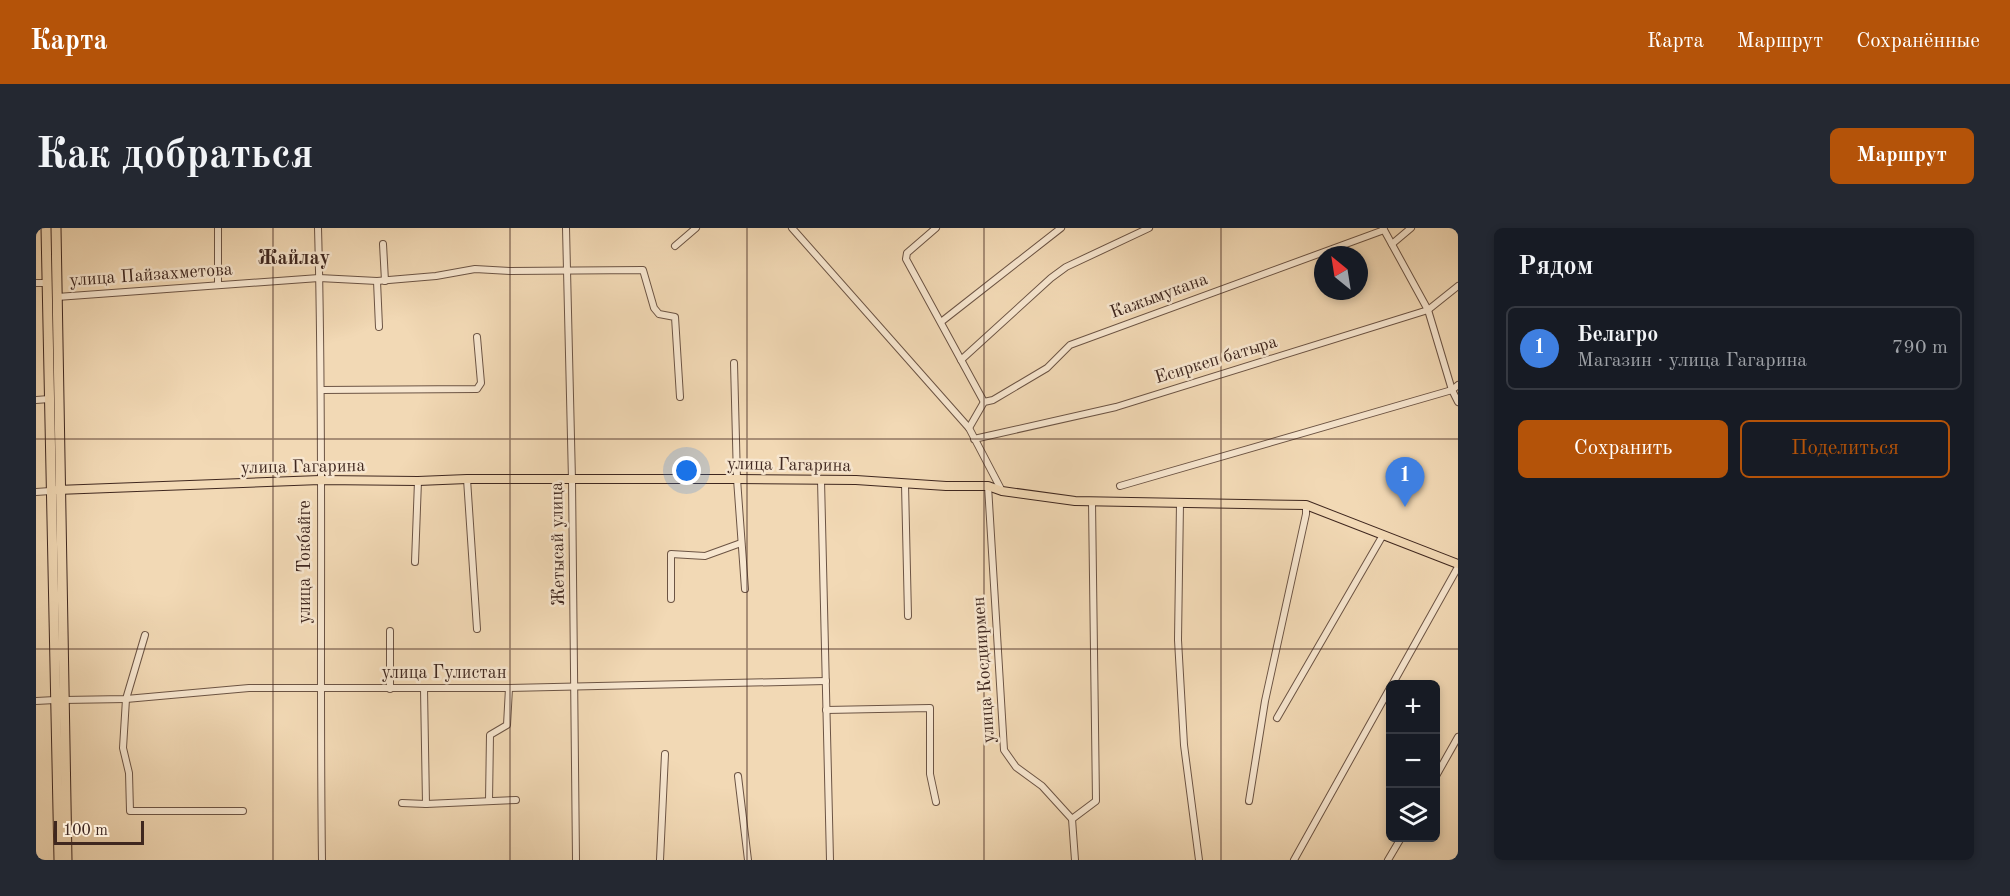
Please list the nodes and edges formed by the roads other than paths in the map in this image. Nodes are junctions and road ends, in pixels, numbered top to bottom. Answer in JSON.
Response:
{"nodes":[{"id":1,"x":46,"y":228,"type":"edge"},
{"id":2,"x":56,"y":228,"type":"edge"},
{"id":3,"x":218,"y":228,"type":"edge"},
{"id":4,"x":318,"y":228,"type":"edge"},
{"id":5,"x":567,"y":228,"type":"edge"},
{"id":6,"x":696,"y":228,"type":"edge"},
{"id":7,"x":792,"y":228,"type":"edge"},
{"id":8,"x":936,"y":228,"type":"edge"},
{"id":9,"x":1061,"y":228,"type":"edge"},
{"id":10,"x":1149,"y":228,"type":"edge"},
{"id":11,"x":1411,"y":228,"type":"edge"},
{"id":12,"x":1384,"y":229,"type":"edge"},
{"id":13,"x":383,"y":244,"type":"dead end"},
{"id":14,"x":1392,"y":244,"type":"junction"},
{"id":15,"x":675,"y":246,"type":"dead end"},
{"id":16,"x":566,"y":270,"type":"junction"},
{"id":17,"x":320,"y":278,"type":"junction"},
{"id":18,"x":385,"y":280,"type":"junction"},
{"id":19,"x":377,"y":281,"type":"junction"},
{"id":20,"x":36,"y":283,"type":"edge"},
{"id":21,"x":47,"y":283,"type":"junction"},
{"id":22,"x":218,"y":285,"type":"junction"},
{"id":23,"x":1458,"y":286,"type":"edge"},
{"id":24,"x":57,"y":297,"type":"junction"},
{"id":25,"x":1428,"y":310,"type":"junction"},
{"id":26,"x":941,"y":322,"type":"junction"},
{"id":27,"x":379,"y":327,"type":"dead end"},
{"id":28,"x":477,"y":337,"type":"dead end"},
{"id":29,"x":961,"y":360,"type":"junction"},
{"id":30,"x":734,"y":363,"type":"dead end"},
{"id":31,"x":1455,"y":388,"type":"edge"},
{"id":32,"x":321,"y":390,"type":"junction"},
{"id":33,"x":680,"y":397,"type":"dead end"},
{"id":34,"x":49,"y":399,"type":"junction"},
{"id":35,"x":36,"y":400,"type":"edge"},
{"id":36,"x":984,"y":402,"type":"junction"},
{"id":37,"x":1458,"y":402,"type":"edge"},
{"id":38,"x":969,"y":428,"type":"junction"},
{"id":39,"x":974,"y":439,"type":"junction"},
{"id":40,"x":467,"y":479,"type":"junction"},
{"id":41,"x":737,"y":479,"type":"junction"},
{"id":42,"x":320,"y":480,"type":"junction"},
{"id":43,"x":573,"y":480,"type":"junction"},
{"id":44,"x":821,"y":480,"type":"junction"},
{"id":45,"x":418,"y":481,"type":"junction"},
{"id":46,"x":905,"y":484,"type":"junction"},
{"id":47,"x":988,"y":486,"type":"junction"},
{"id":48,"x":1120,"y":486,"type":"dead end"},
{"id":49,"x":61,"y":490,"type":"junction"},
{"id":50,"x":50,"y":491,"type":"junction"},
{"id":51,"x":1002,"y":491,"type":"junction"},
{"id":52,"x":36,"y":492,"type":"edge"},
{"id":53,"x":1092,"y":502,"type":"junction"},
{"id":54,"x":1180,"y":503,"type":"junction"},
{"id":55,"x":1306,"y":505,"type":"junction"},
{"id":56,"x":1383,"y":535,"type":"junction"},
{"id":57,"x":741,"y":543,"type":"junction"},
{"id":58,"x":415,"y":562,"type":"dead end"},
{"id":59,"x":1458,"y":565,"type":"edge"},
{"id":60,"x":745,"y":588,"type":"dead end"},
{"id":61,"x":671,"y":598,"type":"dead end"},
{"id":62,"x":908,"y":616,"type":"dead end"},
{"id":63,"x":477,"y":628,"type":"dead end"},
{"id":64,"x":390,"y":631,"type":"dead end"},
{"id":65,"x":145,"y":635,"type":"dead end"},
{"id":66,"x":1394,"y":680,"type":"edge"},
{"id":67,"x":826,"y":681,"type":"junction"},
{"id":68,"x":575,"y":686,"type":"junction"},
{"id":69,"x":320,"y":687,"type":"junction"},
{"id":70,"x":390,"y":688,"type":"junction"},
{"id":71,"x":509,"y":688,"type":"junction"},
{"id":72,"x":424,"y":689,"type":"junction"},
{"id":73,"x":1386,"y":695,"type":"edge"},
{"id":74,"x":126,"y":699,"type":"junction"},
{"id":75,"x":59,"y":700,"type":"junction"},
{"id":76,"x":36,"y":701,"type":"edge"},
{"id":77,"x":826,"y":710,"type":"junction"},
{"id":78,"x":1277,"y":718,"type":"dead end"},
{"id":79,"x":1458,"y":737,"type":"edge"},
{"id":80,"x":665,"y":754,"type":"dead end"},
{"id":81,"x":1440,"y":769,"type":"edge"},
{"id":82,"x":738,"y":776,"type":"dead end"},
{"id":83,"x":516,"y":800,"type":"dead end"},
{"id":84,"x":489,"y":801,"type":"junction"},
{"id":85,"x":1249,"y":801,"type":"dead end"},
{"id":86,"x":402,"y":802,"type":"dead end"},
{"id":87,"x":936,"y":802,"type":"dead end"},
{"id":88,"x":426,"y":804,"type":"junction"},
{"id":89,"x":243,"y":811,"type":"dead end"},
{"id":90,"x":1072,"y":819,"type":"junction"},
{"id":91,"x":1398,"y":842,"type":"edge"},
{"id":92,"x":59,"y":860,"type":"edge"},
{"id":93,"x":67,"y":860,"type":"edge"},
{"id":94,"x":322,"y":860,"type":"edge"},
{"id":95,"x":576,"y":860,"type":"edge"},
{"id":96,"x":660,"y":860,"type":"edge"},
{"id":97,"x":748,"y":860,"type":"edge"},
{"id":98,"x":830,"y":860,"type":"edge"},
{"id":99,"x":1075,"y":860,"type":"edge"},
{"id":100,"x":1199,"y":860,"type":"edge"},
{"id":101,"x":1294,"y":860,"type":"edge"},
{"id":102,"x":1388,"y":860,"type":"edge"}],
"edges":[{"from":1,"to":21,"type":"highway"},
{"from":2,"to":24,"type":"highway"},
{"from":3,"to":22,"type":"street"},
{"from":4,"to":17,"type":"street","name":"улица Токбайге"},
{"from":5,"to":16,"type":"street","name":"Жетысай улица"},
{"from":6,"to":15,"type":"street"},
{"from":7,"to":38,"type":"street"},
{"from":8,"to":26,"type":"street"},
{"from":9,"to":26,"type":"street"},
{"from":10,"to":29,"type":"street"},
{"from":11,"to":14,"type":"street"},
{"from":12,"to":14,"type":"street"},
{"from":12,"to":36,"type":"street","name":"Кажымукана"},
{"from":13,"to":18,"type":"street"},
{"from":14,"to":25,"type":"street"},
{"from":16,"to":18,"type":"street","name":"улица Пайзахметова"},
{"from":16,"to":33,"type":"street","name":"улица Пайзахметова"},
{"from":16,"to":43,"type":"street","name":"Жетысай улица"},
{"from":17,"to":19,"type":"street","name":"улица Пайзахметова"},
{"from":17,"to":22,"type":"street","name":"улица Пайзахметова"},
{"from":17,"to":32,"type":"street","name":"улица Токбайге"},
{"from":18,"to":19,"type":"street","name":"улица Пайзахметова"},
{"from":19,"to":27,"type":"street"},
{"from":20,"to":21,"type":"street","name":"улица Пайзахметова"},
{"from":21,"to":34,"type":"highway"},
{"from":22,"to":24,"type":"street","name":"улица Пайзахметова"},
{"from":23,"to":25,"type":"street","name":"Есиркеп батыра"},
{"from":24,"to":49,"type":"highway"},
{"from":25,"to":31,"type":"street"},
{"from":25,"to":39,"type":"street","name":"Есиркеп батыра"},
{"from":26,"to":29,"type":"street"},
{"from":28,"to":32,"type":"street"},
{"from":29,"to":36,"type":"street"},
{"from":30,"to":41,"type":"street"},
{"from":31,"to":37,"type":"street"},
{"from":31,"to":48,"type":"street"},
{"from":32,"to":42,"type":"street","name":"улица Токбайге"},
{"from":34,"to":35,"type":"street"},
{"from":34,"to":50,"type":"highway"},
{"from":36,"to":38,"type":"street"},
{"from":38,"to":39,"type":"street"},
{"from":39,"to":51,"type":"street"},
{"from":40,"to":43,"type":"main road","name":"улица Гагарина"},
{"from":40,"to":45,"type":"main road","name":"улица Гагарина"},
{"from":40,"to":63,"type":"street"},
{"from":41,"to":43,"type":"main road","name":"улица Гагарина"},
{"from":41,"to":44,"type":"main road","name":"улица Гагарина"},
{"from":41,"to":57,"type":"street"},
{"from":42,"to":45,"type":"main road","name":"улица Гагарина"},
{"from":42,"to":49,"type":"main road","name":"улица Гагарина"},
{"from":42,"to":69,"type":"street","name":"улица Токбайге"},
{"from":43,"to":68,"type":"street","name":"Жетысай улица"},
{"from":44,"to":46,"type":"main road","name":"улица Гагарина"},
{"from":44,"to":67,"type":"street"},
{"from":45,"to":58,"type":"street"},
{"from":46,"to":47,"type":"main road","name":"улица Гагарина"},
{"from":46,"to":62,"type":"street"},
{"from":47,"to":51,"type":"main road","name":"улица Гагарина"},
{"from":47,"to":90,"type":"street","name":"улица Косдиирмен"},
{"from":49,"to":50,"type":"main road","name":"улица Гагарина"},
{"from":49,"to":75,"type":"highway"},
{"from":50,"to":52,"type":"street","name":"улица Гагарина"},
{"from":50,"to":75,"type":"highway"},
{"from":51,"to":53,"type":"main road","name":"улица Гагарина"},
{"from":53,"to":54,"type":"main road","name":"улица Гагарина"},
{"from":53,"to":90,"type":"street"},
{"from":54,"to":55,"type":"main road","name":"улица Гагарина"},
{"from":54,"to":100,"type":"street"},
{"from":55,"to":56,"type":"main road","name":"улица Гагарина"},
{"from":55,"to":85,"type":"street"},
{"from":56,"to":59,"type":"main road","name":"улица Гагарина"},
{"from":56,"to":78,"type":"street"},
{"from":57,"to":60,"type":"street"},
{"from":57,"to":61,"type":"street"},
{"from":59,"to":66,"type":"street"},
{"from":64,"to":70,"type":"street"},
{"from":65,"to":74,"type":"street"},
{"from":67,"to":68,"type":"street","name":"улица Гулистан"},
{"from":67,"to":77,"type":"street"},
{"from":68,"to":71,"type":"street","name":"улица Гулистан"},
{"from":68,"to":95,"type":"street","name":"Жетысай улица"},
{"from":69,"to":70,"type":"street","name":"улица Гулистан"},
{"from":69,"to":74,"type":"street","name":"улица Гулистан"},
{"from":69,"to":94,"type":"street","name":"улица Токбайге"},
{"from":70,"to":72,"type":"street","name":"улица Гулистан"},
{"from":71,"to":72,"type":"street","name":"улица Гулистан"},
{"from":71,"to":84,"type":"street"},
{"from":72,"to":88,"type":"street"},
{"from":73,"to":101,"type":"street"},
{"from":74,"to":75,"type":"street","name":"улица Гулистан"},
{"from":74,"to":89,"type":"street"},
{"from":75,"to":76,"type":"street","name":"улица Гулистан"},
{"from":75,"to":92,"type":"highway"},
{"from":75,"to":93,"type":"highway"},
{"from":77,"to":87,"type":"street"},
{"from":77,"to":98,"type":"street"},
{"from":79,"to":81,"type":"street"},
{"from":80,"to":96,"type":"street"},
{"from":82,"to":97,"type":"street"},
{"from":83,"to":84,"type":"street"},
{"from":84,"to":88,"type":"street"},
{"from":86,"to":88,"type":"street"},
{"from":90,"to":99,"type":"street"},
{"from":91,"to":102,"type":"street"}]}
